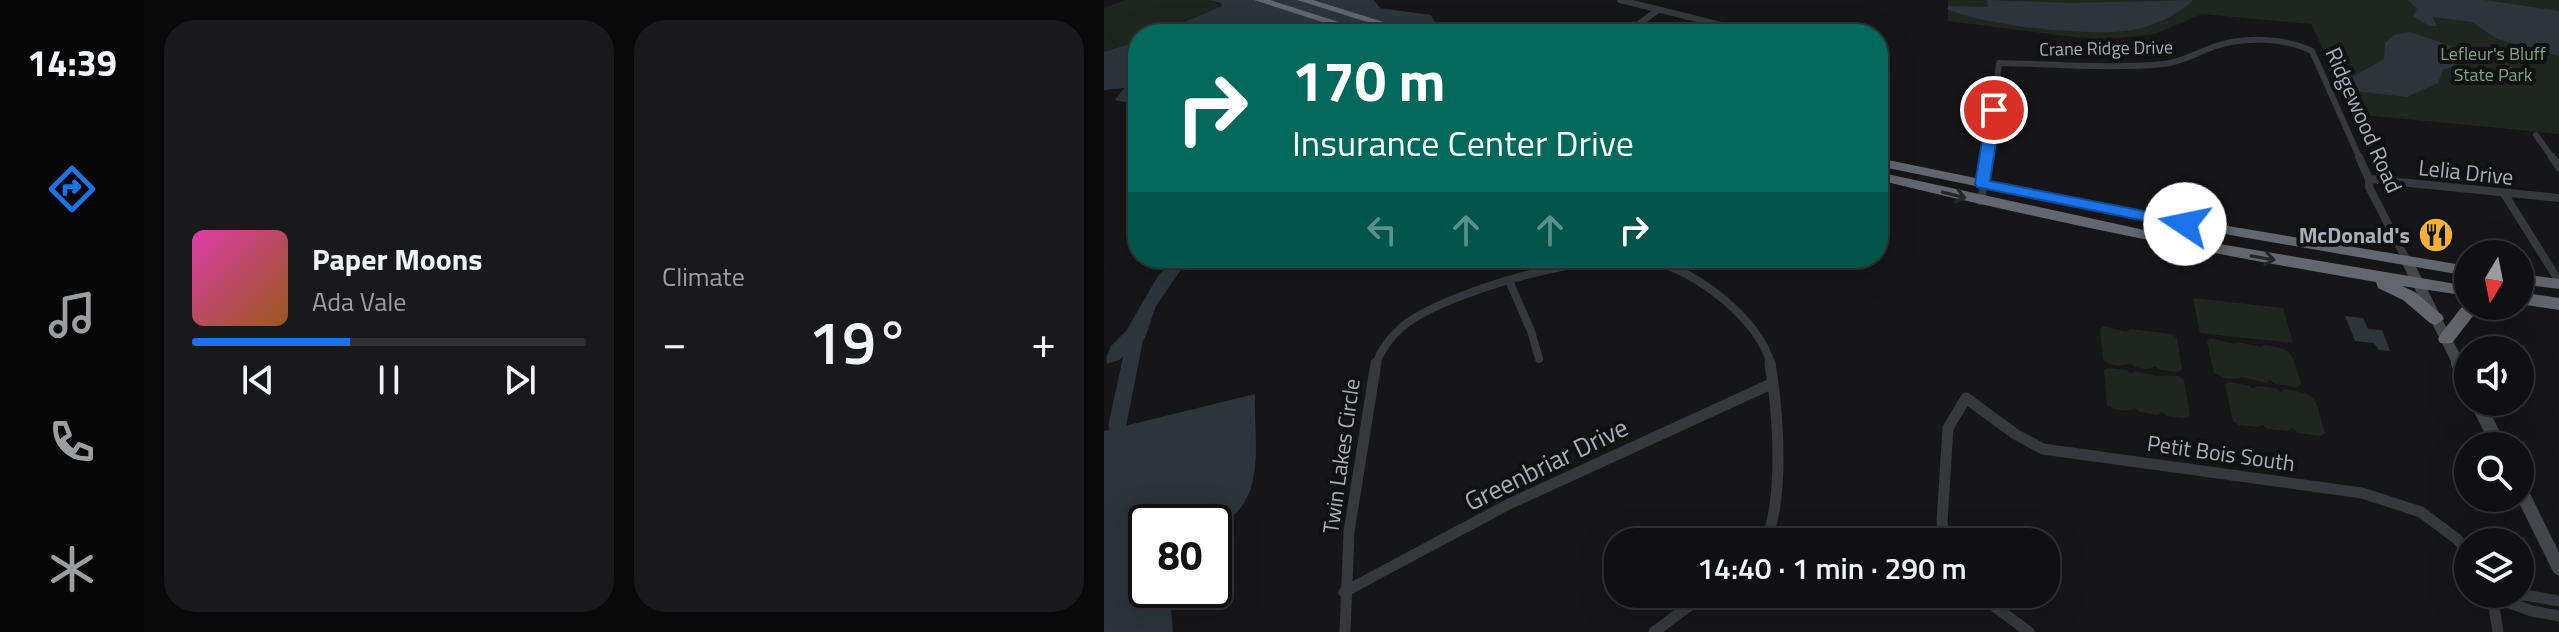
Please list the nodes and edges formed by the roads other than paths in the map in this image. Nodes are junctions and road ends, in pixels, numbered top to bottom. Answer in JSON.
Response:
{"nodes":[{"id":1,"x":1259,"y":0,"type":"edge"},
{"id":2,"x":1302,"y":0,"type":"edge"},
{"id":3,"x":1620,"y":0,"type":"edge"},
{"id":4,"x":1658,"y":10,"type":"junction"},
{"id":5,"x":1338,"y":24,"type":"edge"},
{"id":6,"x":1383,"y":24,"type":"edge"},
{"id":7,"x":1639,"y":24,"type":"edge"},
{"id":8,"x":1716,"y":24,"type":"edge"},
{"id":9,"x":2305,"y":47,"type":"joint"},
{"id":10,"x":2536,"y":135,"type":"dead end"},
{"id":11,"x":1888,"y":164,"type":"edge"},
{"id":12,"x":2559,"y":167,"type":"edge"},
{"id":13,"x":1888,"y":178,"type":"edge"},
{"id":14,"x":2369,"y":179,"type":"junction"},
{"id":15,"x":1982,"y":184,"type":"junction"},
{"id":16,"x":2505,"y":195,"type":"junction"},
{"id":17,"x":2559,"y":198,"type":"edge"},
{"id":18,"x":1981,"y":201,"type":"junction"},
{"id":19,"x":2407,"y":261,"type":"junction"},
{"id":20,"x":1563,"y":268,"type":"edge"},
{"id":21,"x":1677,"y":268,"type":"edge"},
{"id":22,"x":2454,"y":269,"type":"edge"},
{"id":23,"x":2351,"y":273,"type":"junction"},
{"id":24,"x":2534,"y":280,"type":"edge"},
{"id":25,"x":1510,"y":283,"type":"junction"},
{"id":26,"x":2559,"y":283,"type":"edge"},
{"id":27,"x":2419,"y":284,"type":"junction"},
{"id":28,"x":2454,"y":289,"type":"edge"},
{"id":29,"x":2534,"y":301,"type":"edge"},
{"id":30,"x":2559,"y":304,"type":"edge"},
{"id":31,"x":2436,"y":319,"type":"junction"},
{"id":32,"x":2461,"y":320,"type":"edge"},
{"id":33,"x":2446,"y":339,"type":"junction"},
{"id":34,"x":2454,"y":355,"type":"edge"},
{"id":35,"x":1539,"y":359,"type":"dead end"},
{"id":36,"x":1771,"y":384,"type":"junction"},
{"id":37,"x":2531,"y":512,"type":"edge"},
{"id":38,"x":1772,"y":528,"type":"edge"},
{"id":39,"x":1943,"y":528,"type":"edge"},
{"id":40,"x":2454,"y":540,"type":"edge"},
{"id":41,"x":2559,"y":568,"type":"edge"},
{"id":42,"x":1344,"y":592,"type":"junction"},
{"id":43,"x":2534,"y":597,"type":"edge"},
{"id":44,"x":2559,"y":601,"type":"edge"},
{"id":45,"x":1686,"y":608,"type":"edge"},
{"id":46,"x":1997,"y":608,"type":"edge"},
{"id":47,"x":2495,"y":608,"type":"edge"},
{"id":48,"x":2525,"y":608,"type":"edge"},
{"id":49,"x":2559,"y":616,"type":"edge"},
{"id":50,"x":1345,"y":632,"type":"edge"},
{"id":51,"x":1654,"y":632,"type":"edge"},
{"id":52,"x":2029,"y":632,"type":"edge"},
{"id":53,"x":2498,"y":632,"type":"edge"}],
"edges":[{"from":1,"to":5,"type":"highway"},
{"from":2,"to":6,"type":"highway"},
{"from":3,"to":4,"type":"street"},
{"from":4,"to":7,"type":"street"},
{"from":4,"to":8,"type":"street"},
{"from":9,"to":14,"type":"street","name":"Ridgewood Road"},
{"from":9,"to":15,"type":"street","name":"Crane Ridge Drive"},
{"from":10,"to":12,"type":"street"},
{"from":11,"to":15,"type":"highway"},
{"from":13,"to":18,"type":"highway","one_way":true},
{"from":14,"to":16,"type":"street","name":"Lelia Drive"},
{"from":14,"to":19,"type":"street","name":"Ridgewood Road"},
{"from":15,"to":18,"type":"street"},
{"from":15,"to":19,"type":"highway"},
{"from":16,"to":17,"type":"street","name":"Lelia Drive"},
{"from":16,"to":26,"type":"street"},
{"from":18,"to":23,"type":"highway","one_way":true},
{"from":19,"to":22,"type":"highway"},
{"from":19,"to":27,"type":"street","name":"Ridgewood Road"},
{"from":20,"to":25,"type":"street","name":"Twin Lakes Circle"},
{"from":21,"to":36,"type":"street","name":"Twin Lakes Circle"},
{"from":23,"to":27,"type":"highway"},
{"from":23,"to":31,"type":"highway"},
{"from":24,"to":26,"type":"highway"},
{"from":25,"to":35,"type":"street"},
{"from":25,"to":42,"type":"street","name":"Twin Lakes Circle"},
{"from":27,"to":28,"type":"highway"},
{"from":27,"to":31,"type":"street","name":"Ridgewood Road"},
{"from":29,"to":30,"type":"highway"},
{"from":31,"to":33,"type":"street","name":"Ridgewood Road"},
{"from":32,"to":33,"type":"highway"},
{"from":33,"to":34,"type":"street","name":"Ridgewood Road"},
{"from":36,"to":38,"type":"street","name":"Twin Lakes Circle"},
{"from":36,"to":42,"type":"street","name":"Greenbriar Drive"},
{"from":37,"to":41,"type":"street"},
{"from":39,"to":40,"type":"street","name":"Petit Bois South"},
{"from":42,"to":50,"type":"street","name":"Twin Lakes Circle"},
{"from":43,"to":44,"type":"street"},
{"from":45,"to":51,"type":"street"},
{"from":46,"to":52,"type":"street"},
{"from":47,"to":53,"type":"street"},
{"from":48,"to":49,"type":"street"}]}
